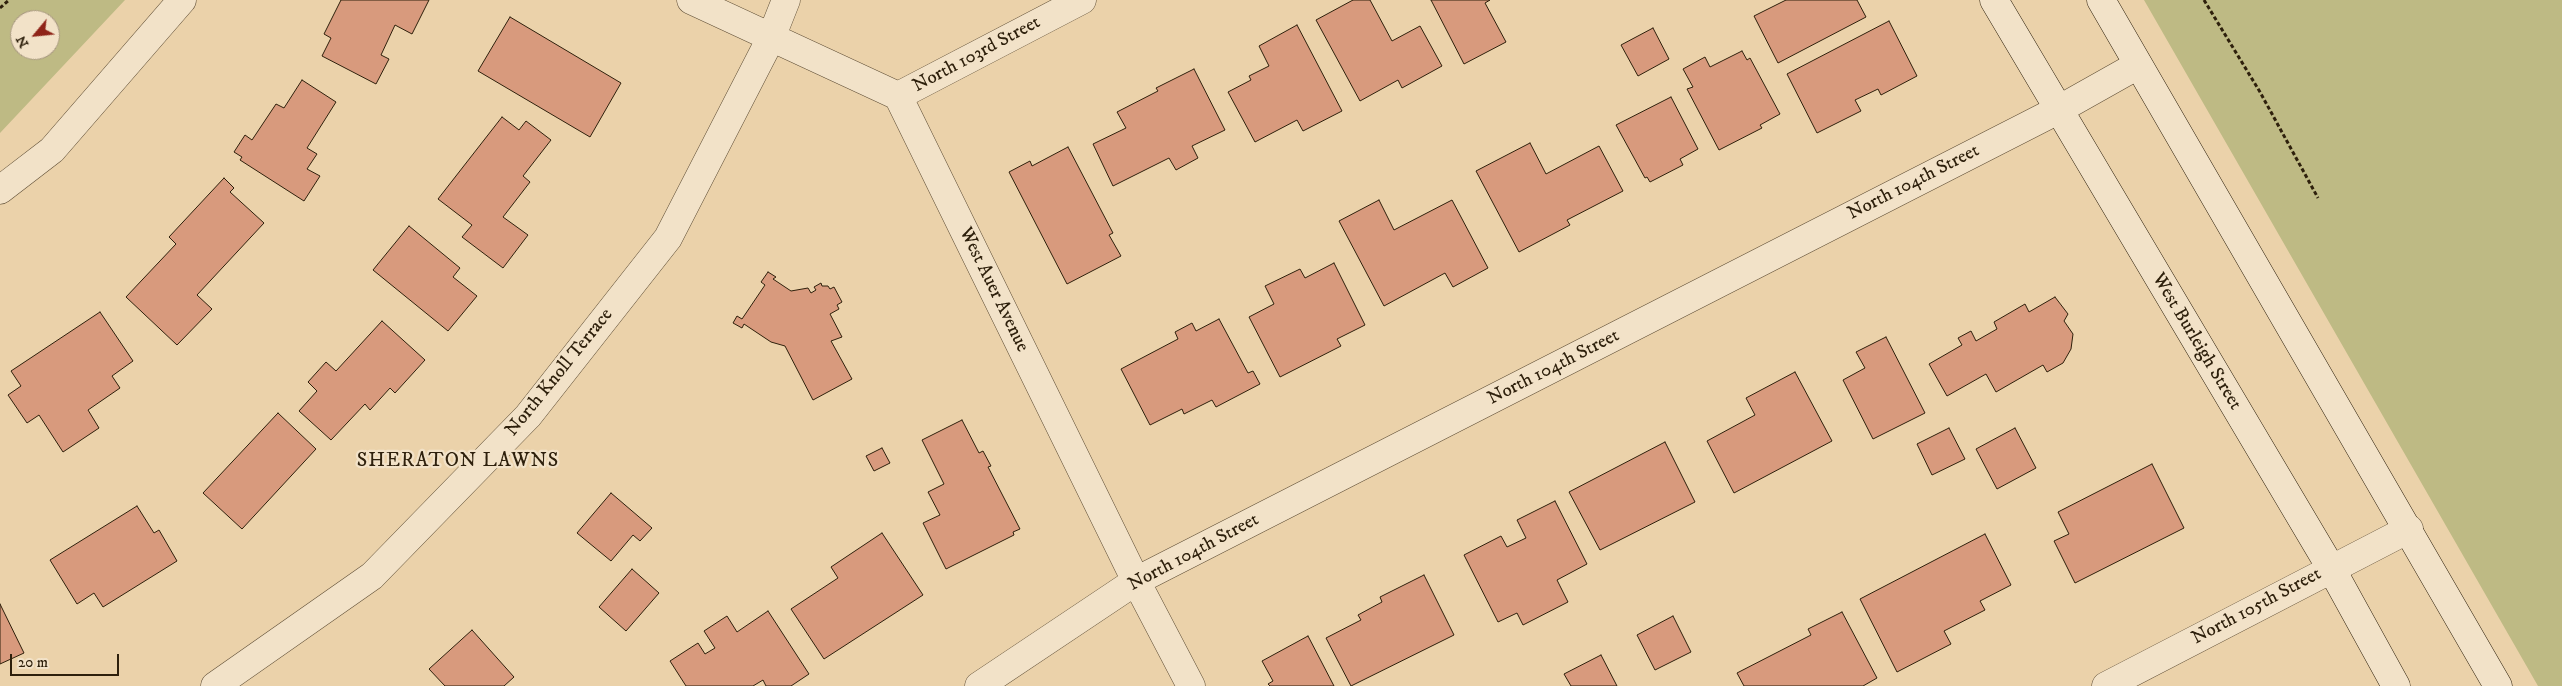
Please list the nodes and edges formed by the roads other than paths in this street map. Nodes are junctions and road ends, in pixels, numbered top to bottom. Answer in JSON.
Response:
{"nodes":[{"id":1,"x":182,"y":0,"type":"edge"},
{"id":2,"x":691,"y":0,"type":"edge"},
{"id":3,"x":786,"y":0,"type":"edge"},
{"id":4,"x":1082,"y":0,"type":"edge"},
{"id":5,"x":1994,"y":0,"type":"edge"},
{"id":6,"x":2101,"y":0,"type":"edge"},
{"id":7,"x":771,"y":38,"type":"junction"},
{"id":8,"x":2138,"y":65,"type":"junction"},
{"id":9,"x":898,"y":96,"type":"junction"},
{"id":10,"x":2058,"y":110,"type":"junction"},
{"id":11,"x":0,"y":190,"type":"edge"},
{"id":12,"x":2409,"y":529,"type":"junction"},
{"id":13,"x":2331,"y":568,"type":"junction"},
{"id":14,"x":1136,"y":581,"type":"junction"},
{"id":15,"x":215,"y":686,"type":"edge"},
{"id":16,"x":979,"y":686,"type":"edge"},
{"id":17,"x":1191,"y":686,"type":"edge"},
{"id":18,"x":2106,"y":686,"type":"edge"},
{"id":19,"x":2396,"y":686,"type":"edge"},
{"id":20,"x":2498,"y":686,"type":"edge"}],
"edges":[{"from":1,"to":11,"type":"street"},
{"from":2,"to":7,"type":"street"},
{"from":3,"to":7,"type":"street","name":"North Knoll Terrace"},
{"from":4,"to":9,"type":"street","name":"North 103rd Street"},
{"from":5,"to":10,"type":"street","name":"West Burleigh Street"},
{"from":6,"to":8,"type":"street"},
{"from":7,"to":9,"type":"street"},
{"from":7,"to":15,"type":"street","name":"North Knoll Terrace"},
{"from":8,"to":10,"type":"street","name":"North 104th Street"},
{"from":8,"to":12,"type":"street"},
{"from":9,"to":14,"type":"street","name":"West Auer Avenue"},
{"from":10,"to":13,"type":"street","name":"West Burleigh Street"},
{"from":10,"to":14,"type":"street","name":"North 104th Street"},
{"from":12,"to":13,"type":"street","name":"North 105th Street"},
{"from":12,"to":20,"type":"street"},
{"from":13,"to":18,"type":"street","name":"North 105th Street"},
{"from":13,"to":19,"type":"street","name":"West Burleigh Street"},
{"from":14,"to":16,"type":"street","name":"North 104th Street"},
{"from":14,"to":17,"type":"street","name":"West Auer Avenue"}]}
